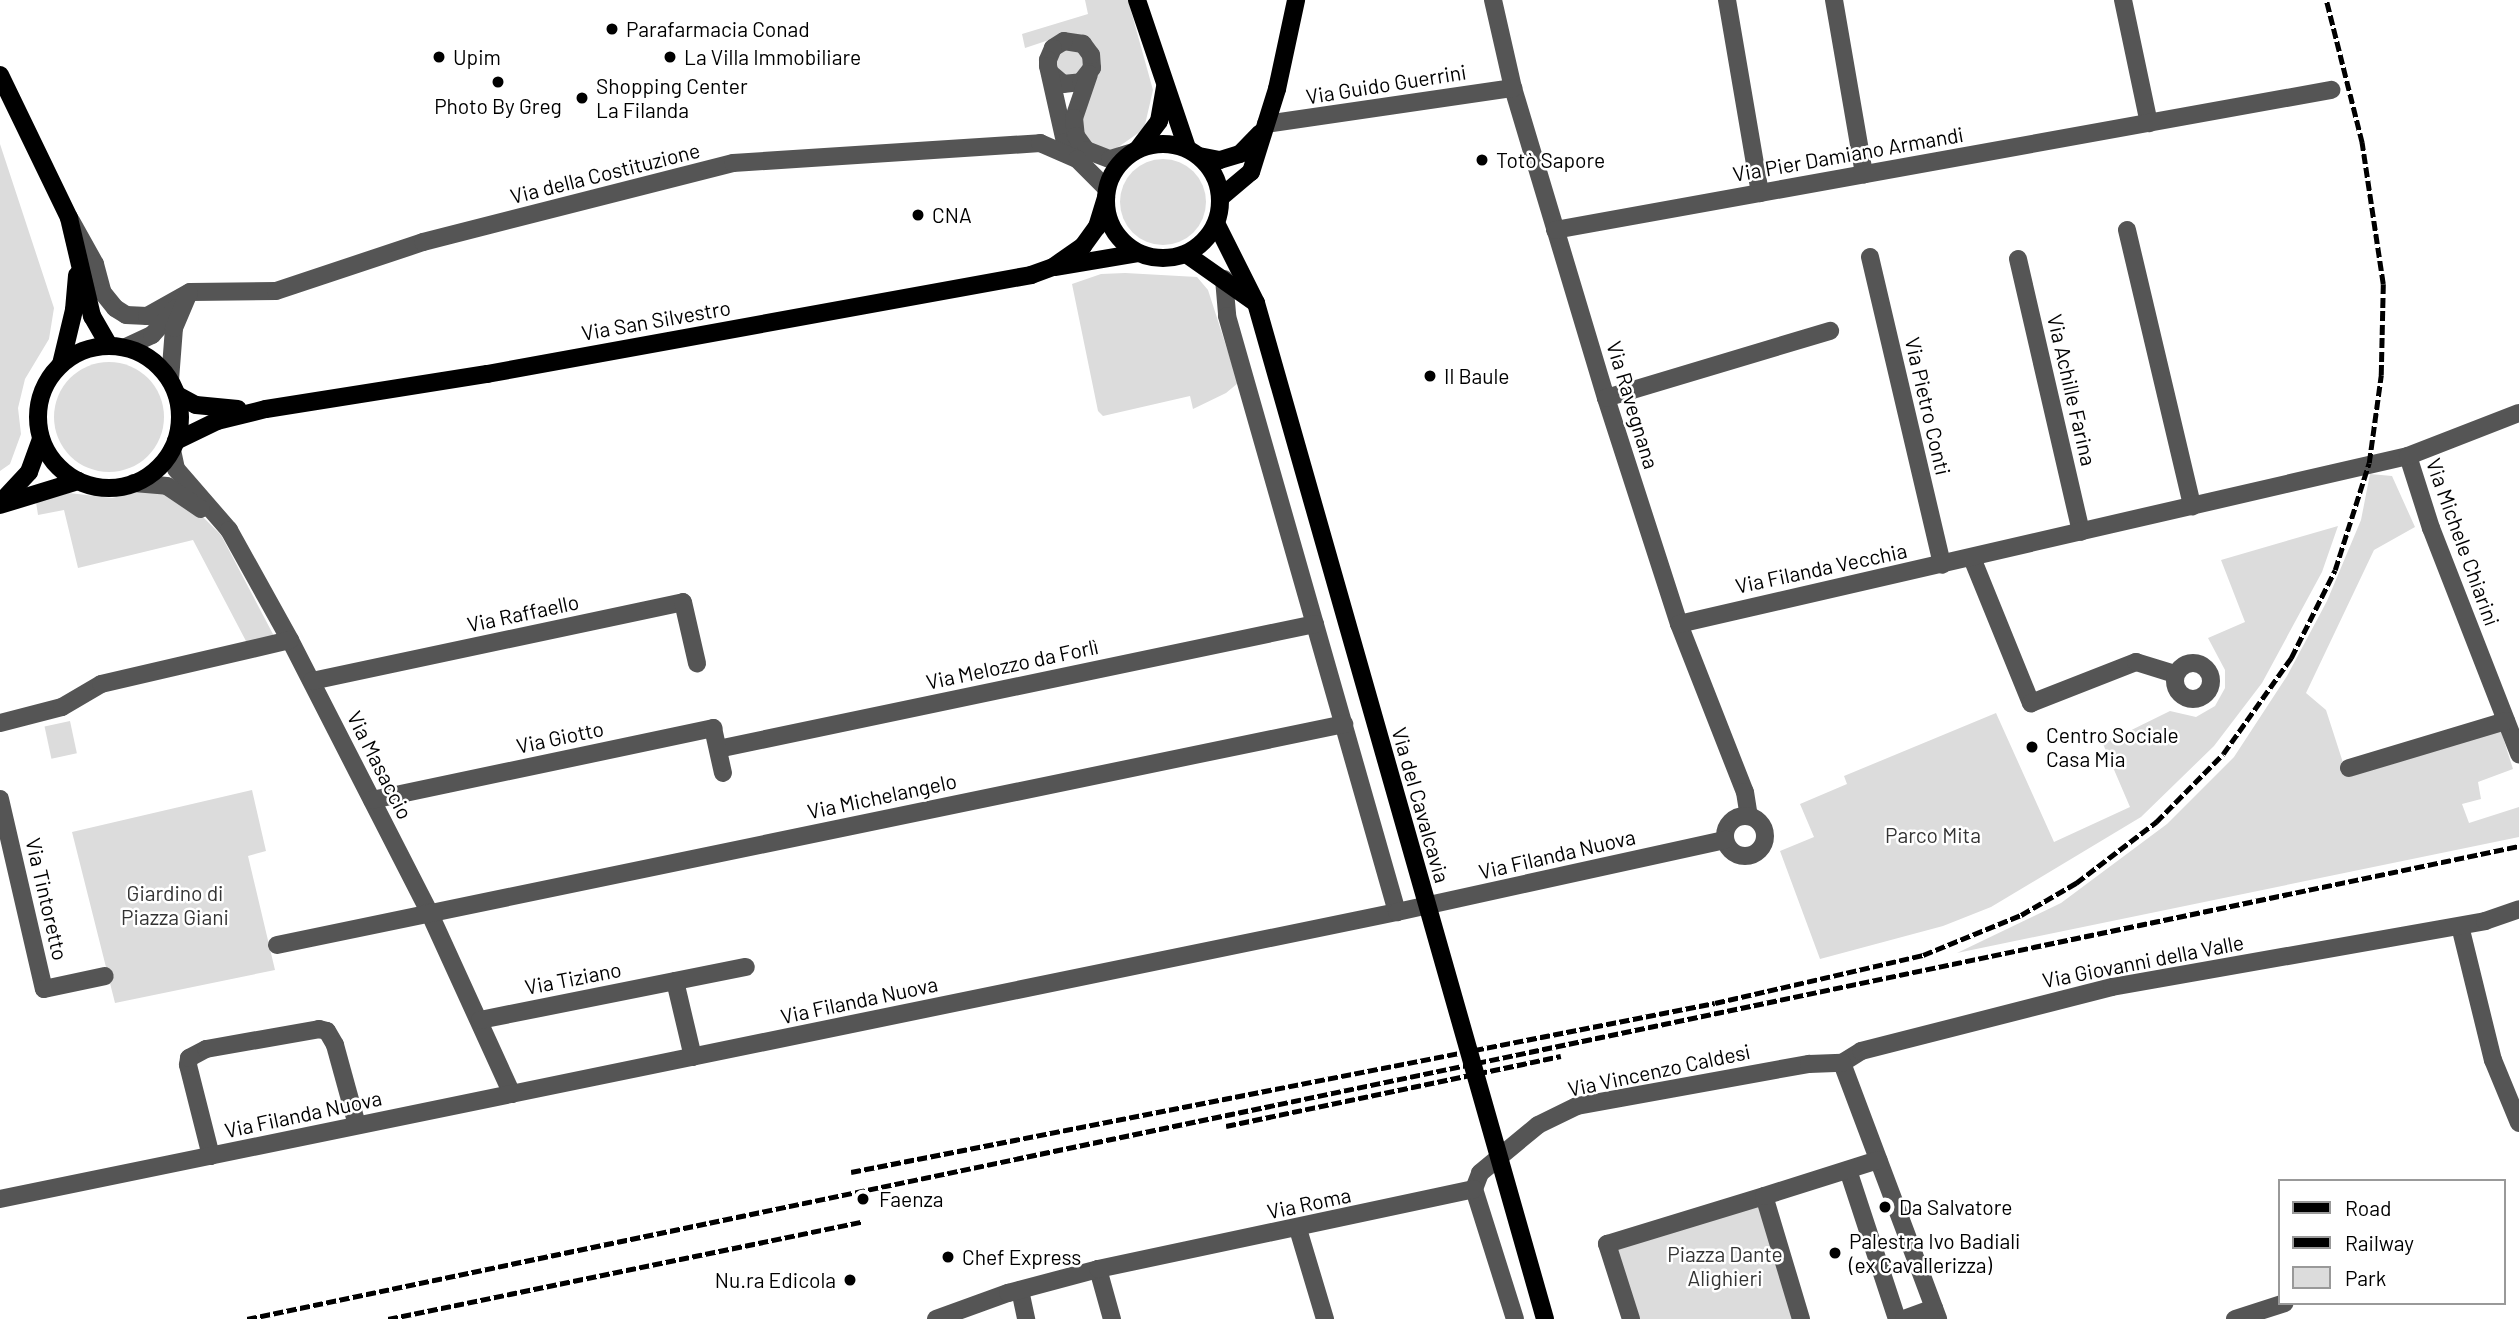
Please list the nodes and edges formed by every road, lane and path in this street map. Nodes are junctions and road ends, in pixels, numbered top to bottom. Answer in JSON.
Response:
{"nodes":[{"id":1,"x":1137,"y":0,"type":"edge"},
{"id":2,"x":1296,"y":0,"type":"edge"},
{"id":3,"x":1493,"y":0,"type":"edge"},
{"id":4,"x":1727,"y":0,"type":"edge"},
{"id":5,"x":1834,"y":0,"type":"edge"},
{"id":6,"x":2123,"y":0,"type":"edge"},
{"id":7,"x":1050,"y":73,"type":"junction"},
{"id":8,"x":1089,"y":74,"type":"junction"},
{"id":9,"x":0,"y":75,"type":"edge"},
{"id":10,"x":1165,"y":88,"type":"junction"},
{"id":11,"x":1513,"y":88,"type":"junction"},
{"id":12,"x":2331,"y":90,"type":"dead end"},
{"id":13,"x":1059,"y":120,"type":"junction"},
{"id":14,"x":2150,"y":123,"type":"junction"},
{"id":15,"x":1266,"y":124,"type":"junction"},
{"id":16,"x":1040,"y":143,"type":"junction"},
{"id":17,"x":1135,"y":150,"type":"junction"},
{"id":18,"x":1193,"y":152,"type":"junction"},
{"id":19,"x":1077,"y":159,"type":"junction"},
{"id":20,"x":1864,"y":174,"type":"junction"},
{"id":21,"x":1106,"y":193,"type":"junction"},
{"id":22,"x":1760,"y":193,"type":"junction"},
{"id":23,"x":1221,"y":197,"type":"junction"},
{"id":24,"x":69,"y":218,"type":"junction"},
{"id":25,"x":1217,"y":225,"type":"junction"},
{"id":26,"x":1555,"y":230,"type":"junction"},
{"id":27,"x":2127,"y":230,"type":"dead end"},
{"id":28,"x":1138,"y":253,"type":"junction"},
{"id":29,"x":1186,"y":254,"type":"junction"},
{"id":30,"x":1870,"y":257,"type":"dead end"},
{"id":31,"x":79,"y":258,"type":"junction"},
{"id":32,"x":2018,"y":258,"type":"dead end"},
{"id":33,"x":1053,"y":267,"type":"junction"},
{"id":34,"x":1224,"y":279,"type":"junction"},
{"id":35,"x":190,"y":292,"type":"junction"},
{"id":36,"x":1256,"y":303,"type":"junction"},
{"id":37,"x":1830,"y":331,"type":"dead end"},
{"id":38,"x":117,"y":346,"type":"junction"},
{"id":39,"x":61,"y":364,"type":"junction"},
{"id":40,"x":173,"y":388,"type":"junction"},
{"id":41,"x":1606,"y":398,"type":"junction"},
{"id":42,"x":266,"y":409,"type":"junction"},
{"id":43,"x":2519,"y":413,"type":"edge"},
{"id":44,"x":41,"y":439,"type":"junction"},
{"id":45,"x":174,"y":445,"type":"junction"},
{"id":46,"x":2408,"y":456,"type":"junction"},
{"id":47,"x":78,"y":481,"type":"junction"},
{"id":48,"x":134,"y":483,"type":"junction"},
{"id":49,"x":0,"y":504,"type":"edge"},
{"id":50,"x":2192,"y":506,"type":"junction"},
{"id":51,"x":229,"y":530,"type":"junction"},
{"id":52,"x":2081,"y":532,"type":"junction"},
{"id":53,"x":1972,"y":558,"type":"junction"},
{"id":54,"x":1942,"y":565,"type":"junction"},
{"id":55,"x":1315,"y":624,"type":"junction"},
{"id":56,"x":1679,"y":624,"type":"junction"},
{"id":57,"x":290,"y":639,"type":"junction"},
{"id":58,"x":698,"y":663,"type":"dead end"},
{"id":59,"x":2175,"y":674,"type":"dead end"},
{"id":60,"x":312,"y":681,"type":"junction"},
{"id":61,"x":2506,"y":721,"type":"junction"},
{"id":62,"x":0,"y":723,"type":"edge"},
{"id":63,"x":1344,"y":724,"type":"junction"},
{"id":64,"x":718,"y":749,"type":"junction"},
{"id":65,"x":2519,"y":754,"type":"edge"},
{"id":66,"x":2349,"y":768,"type":"dead end"},
{"id":67,"x":723,"y":773,"type":"dead end"},
{"id":68,"x":0,"y":799,"type":"edge"},
{"id":69,"x":372,"y":800,"type":"junction"},
{"id":70,"x":1749,"y":817,"type":"junction"},
{"id":71,"x":1725,"y":840,"type":"junction"},
{"id":72,"x":2519,"y":909,"type":"edge"},
{"id":73,"x":429,"y":912,"type":"junction"},
{"id":74,"x":1397,"y":912,"type":"junction"},
{"id":75,"x":2485,"y":921,"type":"junction"},
{"id":76,"x":2519,"y":924,"type":"edge"},
{"id":77,"x":2460,"y":926,"type":"junction"},
{"id":78,"x":277,"y":945,"type":"dead end"},
{"id":79,"x":746,"y":967,"type":"dead end"},
{"id":80,"x":105,"y":976,"type":"dead end"},
{"id":81,"x":675,"y":981,"type":"junction"},
{"id":82,"x":480,"y":1020,"type":"junction"},
{"id":83,"x":693,"y":1057,"type":"junction"},
{"id":84,"x":1842,"y":1063,"type":"junction"},
{"id":85,"x":512,"y":1094,"type":"junction"},
{"id":86,"x":2519,"y":1123,"type":"edge"},
{"id":87,"x":357,"y":1125,"type":"junction"},
{"id":88,"x":211,"y":1156,"type":"junction"},
{"id":89,"x":1878,"y":1160,"type":"junction"},
{"id":90,"x":1848,"y":1170,"type":"junction"},
{"id":91,"x":1474,"y":1189,"type":"junction"},
{"id":92,"x":1764,"y":1196,"type":"junction"},
{"id":93,"x":0,"y":1199,"type":"edge"},
{"id":94,"x":1298,"y":1229,"type":"junction"},
{"id":95,"x":1098,"y":1269,"type":"junction"},
{"id":96,"x":1020,"y":1290,"type":"junction"},
{"id":97,"x":2279,"y":1305,"type":"edge"},
{"id":98,"x":1936,"y":1314,"type":"edge"},
{"id":99,"x":936,"y":1319,"type":"edge"},
{"id":100,"x":1026,"y":1319,"type":"edge"},
{"id":101,"x":1112,"y":1319,"type":"edge"},
{"id":102,"x":1325,"y":1319,"type":"edge"},
{"id":103,"x":1515,"y":1319,"type":"edge"},
{"id":104,"x":1545,"y":1319,"type":"edge"},
{"id":105,"x":1631,"y":1319,"type":"edge"},
{"id":106,"x":1801,"y":1319,"type":"edge"},
{"id":107,"x":1896,"y":1319,"type":"edge"},
{"id":108,"x":1903,"y":1319,"type":"edge"},
{"id":109,"x":2235,"y":1319,"type":"edge"}],
"edges":[{"from":1,"to":10,"type":"main road"},
{"from":2,"to":15,"type":"main road"},
{"from":3,"to":11,"type":"street","name":"Via Ravegnana"},
{"from":4,"to":22,"type":"street"},
{"from":5,"to":20,"type":"street"},
{"from":6,"to":14,"type":"street"},
{"from":7,"to":8,"type":"street"},
{"from":7,"to":8,"type":"street"},
{"from":7,"to":13,"type":"street","name":"Via della Costituzione"},
{"from":8,"to":17,"type":"street"},
{"from":9,"to":24,"type":"main road"},
{"from":10,"to":17,"type":"main road"},
{"from":10,"to":18,"type":"main road"},
{"from":11,"to":15,"type":"street","name":"Via Guido Guerrini"},
{"from":11,"to":26,"type":"street","name":"Via Ravegnana"},
{"from":12,"to":14,"type":"street","name":"Via Pier Damiano Armandi"},
{"from":13,"to":16,"type":"street"},
{"from":13,"to":19,"type":"street","name":"Via della Costituzione"},
{"from":14,"to":20,"type":"street","name":"Via Pier Damiano Armandi"},
{"from":15,"to":18,"type":"main road"},
{"from":15,"to":23,"type":"main road"},
{"from":16,"to":19,"type":"street","name":"Via della Costituzione"},
{"from":16,"to":35,"type":"street","name":"Via della Costituzione"},
{"from":17,"to":18,"type":"main road"},
{"from":17,"to":21,"type":"main road"},
{"from":18,"to":23,"type":"main road"},
{"from":19,"to":21,"type":"street","name":"Via della Costituzione"},
{"from":20,"to":22,"type":"street","name":"Via Pier Damiano Armandi"},
{"from":21,"to":28,"type":"main road"},
{"from":21,"to":33,"type":"main road","name":"Via San Silvestro"},
{"from":22,"to":26,"type":"street","name":"Via Pier Damiano Armandi"},
{"from":23,"to":25,"type":"main road"},
{"from":24,"to":31,"type":"main road"},
{"from":24,"to":35,"type":"street","name":"Via della Costituzione"},
{"from":25,"to":29,"type":"main road"},
{"from":25,"to":36,"type":"main road","name":"Via del Cavalcavia"},
{"from":26,"to":41,"type":"street","name":"Via Ravegnana"},
{"from":27,"to":50,"type":"street"},
{"from":28,"to":29,"type":"main road"},
{"from":28,"to":33,"type":"main road","name":"Via San Silvestro"},
{"from":29,"to":34,"type":"main road"},
{"from":30,"to":54,"type":"street","name":"Via Pietro Conti"},
{"from":31,"to":38,"type":"main road"},
{"from":31,"to":39,"type":"main road"},
{"from":32,"to":52,"type":"street","name":"Via Achille Farina"},
{"from":33,"to":42,"type":"main road","name":"Via San Silvestro"},
{"from":34,"to":36,"type":"main road"},
{"from":34,"to":55,"type":"street"},
{"from":35,"to":38,"type":"street"},
{"from":35,"to":40,"type":"street"},
{"from":36,"to":104,"type":"main road","name":"Via del Cavalcavia"},
{"from":37,"to":41,"type":"street"},
{"from":38,"to":39,"type":"main road"},
{"from":38,"to":40,"type":"main road"},
{"from":39,"to":44,"type":"main road"},
{"from":40,"to":42,"type":"main road","name":"Via San Silvestro"},
{"from":40,"to":45,"type":"main road"},
{"from":41,"to":56,"type":"street","name":"Via Ravegnana"},
{"from":42,"to":45,"type":"main road","name":"Via San Silvestro"},
{"from":43,"to":46,"type":"street","name":"Via Filanda Vecchia"},
{"from":44,"to":47,"type":"main road"},
{"from":44,"to":49,"type":"main road"},
{"from":45,"to":48,"type":"main road"},
{"from":45,"to":51,"type":"street","name":"Via Masaccio"},
{"from":46,"to":50,"type":"street","name":"Via Filanda Vecchia"},
{"from":46,"to":61,"type":"street","name":"Via Michele Chiarini"},
{"from":47,"to":48,"type":"main road"},
{"from":47,"to":49,"type":"main road"},
{"from":48,"to":51,"type":"street","name":"Via Masaccio"},
{"from":50,"to":52,"type":"street","name":"Via Filanda Vecchia"},
{"from":51,"to":57,"type":"street","name":"Via Masaccio"},
{"from":52,"to":53,"type":"street","name":"Via Filanda Vecchia"},
{"from":53,"to":54,"type":"street","name":"Via Filanda Vecchia"},
{"from":53,"to":59,"type":"street"},
{"from":54,"to":56,"type":"street","name":"Via Filanda Vecchia"},
{"from":55,"to":63,"type":"street"},
{"from":55,"to":64,"type":"street","name":"Via Melozzo da Forlì"},
{"from":56,"to":70,"type":"street","name":"Via Ravegnana"},
{"from":57,"to":60,"type":"street","name":"Via Masaccio"},
{"from":57,"to":62,"type":"street"},
{"from":58,"to":60,"type":"street","name":"Via Raffaello"},
{"from":60,"to":69,"type":"street","name":"Via Masaccio"},
{"from":61,"to":65,"type":"street","name":"Via Michele Chiarini"},
{"from":61,"to":66,"type":"street"},
{"from":63,"to":73,"type":"street","name":"Via Michelangelo"},
{"from":63,"to":74,"type":"street"},
{"from":64,"to":67,"type":"street"},
{"from":64,"to":69,"type":"street","name":"Via Giotto"},
{"from":68,"to":80,"type":"street","name":"Via Tintoretto"},
{"from":69,"to":73,"type":"street","name":"Via Masaccio"},
{"from":70,"to":71,"type":"street"},
{"from":70,"to":71,"type":"street","name":"Via Ravegnana"},
{"from":71,"to":74,"type":"street","name":"Via Filanda Nuova"},
{"from":72,"to":75,"type":"street","name":"Via Giovanni della Valle"},
{"from":73,"to":78,"type":"street"},
{"from":73,"to":82,"type":"street","name":"Via Masaccio"},
{"from":74,"to":83,"type":"street","name":"Via Filanda Nuova"},
{"from":75,"to":76,"type":"street","name":"Via Giovanni della Valle"},
{"from":75,"to":77,"type":"street","name":"Via Giovanni della Valle"},
{"from":77,"to":84,"type":"street","name":"Via Giovanni della Valle"},
{"from":77,"to":86,"type":"street"},
{"from":79,"to":81,"type":"street","name":"Via Tiziano"},
{"from":81,"to":82,"type":"street","name":"Via Tiziano"},
{"from":81,"to":83,"type":"street"},
{"from":82,"to":85,"type":"street","name":"Via Masaccio"},
{"from":83,"to":85,"type":"street","name":"Via Filanda Nuova"},
{"from":84,"to":89,"type":"street"},
{"from":84,"to":91,"type":"street","name":"Via Vincenzo Caldesi"},
{"from":85,"to":87,"type":"street","name":"Via Filanda Nuova"},
{"from":87,"to":88,"type":"street","name":"Via Filanda Nuova"},
{"from":87,"to":88,"type":"street"},
{"from":88,"to":93,"type":"street","name":"Via Filanda Nuova"},
{"from":89,"to":90,"type":"street"},
{"from":89,"to":98,"type":"street"},
{"from":90,"to":92,"type":"street"},
{"from":90,"to":107,"type":"street"},
{"from":91,"to":94,"type":"street","name":"Via Roma"},
{"from":91,"to":103,"type":"street"},
{"from":92,"to":105,"type":"street"},
{"from":92,"to":106,"type":"street"},
{"from":94,"to":95,"type":"street","name":"Via Roma"},
{"from":94,"to":102,"type":"street"},
{"from":95,"to":96,"type":"street","name":"Via Roma"},
{"from":95,"to":101,"type":"street"},
{"from":96,"to":99,"type":"street","name":"Via Roma"},
{"from":96,"to":100,"type":"street"},
{"from":97,"to":109,"type":"street"},
{"from":98,"to":108,"type":"street"}]}
